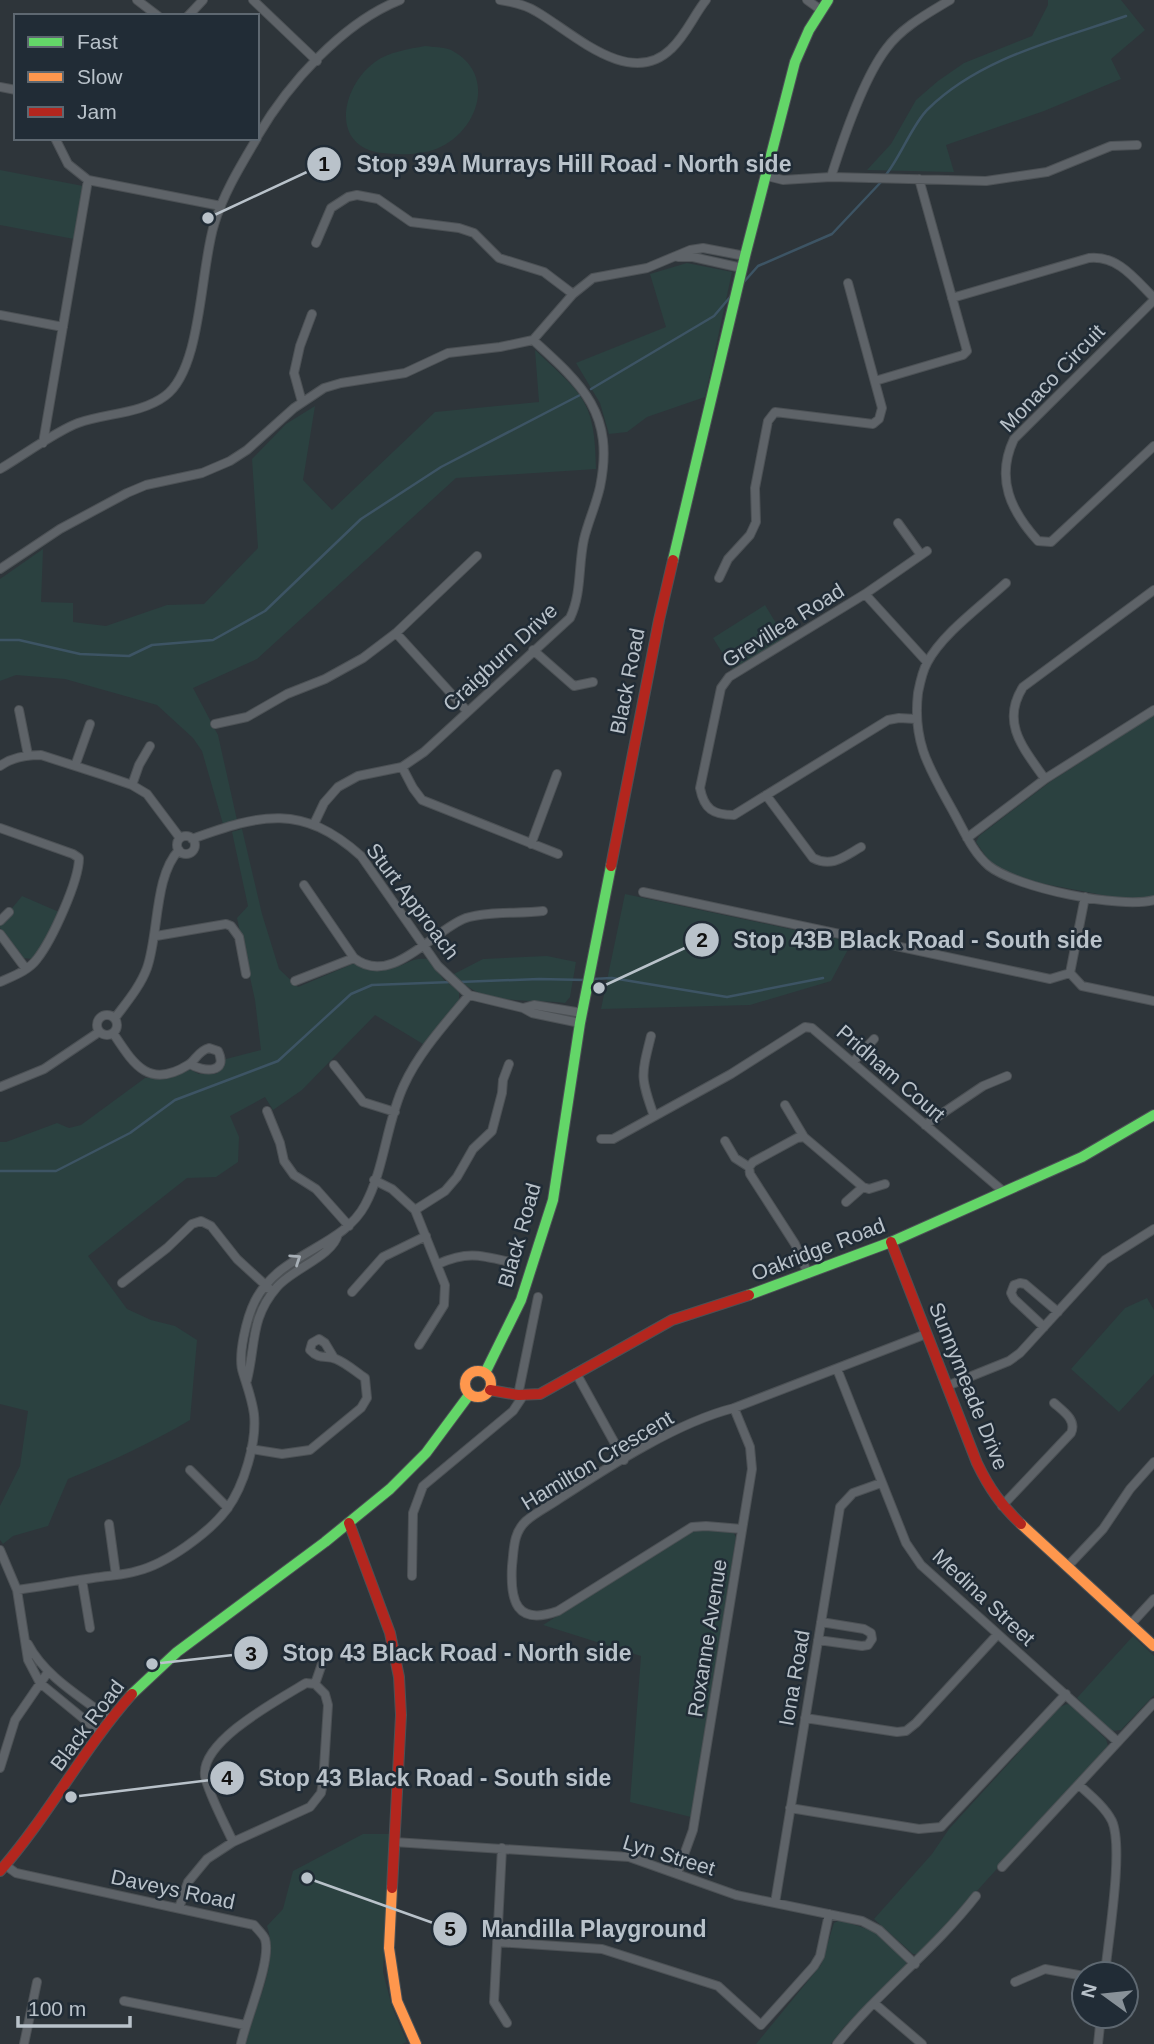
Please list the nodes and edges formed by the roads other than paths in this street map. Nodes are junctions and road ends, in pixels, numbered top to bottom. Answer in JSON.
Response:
{"nodes":[{"id":1,"x":137,"y":0,"type":"edge"},
{"id":2,"x":203,"y":0,"type":"edge"},
{"id":3,"x":253,"y":0,"type":"edge"},
{"id":4,"x":400,"y":0,"type":"edge"},
{"id":5,"x":500,"y":0,"type":"edge"},
{"id":6,"x":706,"y":0,"type":"edge"},
{"id":7,"x":807,"y":0,"type":"edge"},
{"id":8,"x":950,"y":0,"type":"edge"},
{"id":9,"x":825,"y":5,"type":"edge"},
{"id":10,"x":155,"y":14,"type":"edge"},
{"id":11,"x":190,"y":14,"type":"edge"},
{"id":12,"x":317,"y":61,"type":"junction"},
{"id":13,"x":259,"y":135,"type":"edge"},
{"id":14,"x":56,"y":140,"type":"edge"},
{"id":15,"x":256,"y":140,"type":"edge"},
{"id":16,"x":1137,"y":145,"type":"dead end"},
{"id":17,"x":767,"y":176,"type":"junction"},
{"id":18,"x":831,"y":177,"type":"junction"},
{"id":19,"x":919,"y":179,"type":"junction"},
{"id":20,"x":88,"y":180,"type":"junction"},
{"id":21,"x":221,"y":206,"type":"junction"},
{"id":22,"x":317,"y":243,"type":"dead end"},
{"id":23,"x":745,"y":256,"type":"junction"},
{"id":24,"x":672,"y":257,"type":"junction"},
{"id":25,"x":742,"y":268,"type":"junction"},
{"id":26,"x":848,"y":283,"type":"dead end"},
{"id":27,"x":573,"y":293,"type":"junction"},
{"id":28,"x":952,"y":298,"type":"junction"},
{"id":29,"x":1154,"y":299,"type":"edge"},
{"id":30,"x":312,"y":314,"type":"dead end"},
{"id":31,"x":0,"y":315,"type":"edge"},
{"id":32,"x":63,"y":327,"type":"junction"},
{"id":33,"x":533,"y":340,"type":"junction"},
{"id":34,"x":875,"y":381,"type":"junction"},
{"id":35,"x":302,"y":402,"type":"junction"},
{"id":36,"x":43,"y":443,"type":"junction"},
{"id":37,"x":1154,"y":446,"type":"edge"},
{"id":38,"x":0,"y":469,"type":"edge"},
{"id":39,"x":898,"y":523,"type":"dead end"},
{"id":40,"x":477,"y":556,"type":"dead end"},
{"id":41,"x":0,"y":569,"type":"edge"},
{"id":42,"x":719,"y":578,"type":"dead end"},
{"id":43,"x":1006,"y":583,"type":"dead end"},
{"id":44,"x":1154,"y":590,"type":"edge"},
{"id":45,"x":865,"y":594,"type":"junction"},
{"id":46,"x":396,"y":633,"type":"junction"},
{"id":47,"x":533,"y":650,"type":"junction"},
{"id":48,"x":927,"y":662,"type":"junction"},
{"id":49,"x":593,"y":682,"type":"dead end"},
{"id":50,"x":19,"y":710,"type":"dead end"},
{"id":51,"x":1154,"y":710,"type":"edge"},
{"id":52,"x":467,"y":711,"type":"junction"},
{"id":53,"x":916,"y":719,"type":"junction"},
{"id":54,"x":90,"y":724,"type":"dead end"},
{"id":55,"x":215,"y":724,"type":"dead end"},
{"id":56,"x":150,"y":746,"type":"dead end"},
{"id":57,"x":28,"y":755,"type":"junction"},
{"id":58,"x":0,"y":766,"type":"edge"},
{"id":59,"x":75,"y":766,"type":"junction"},
{"id":60,"x":402,"y":767,"type":"junction"},
{"id":61,"x":557,"y":774,"type":"dead end"},
{"id":62,"x":1045,"y":779,"type":"junction"},
{"id":63,"x":132,"y":785,"type":"junction"},
{"id":64,"x":766,"y":795,"type":"junction"},
{"id":65,"x":314,"y":824,"type":"junction"},
{"id":66,"x":0,"y":828,"type":"edge"},
{"id":67,"x":180,"y":838,"type":"junction"},
{"id":68,"x":967,"y":838,"type":"junction"},
{"id":69,"x":192,"y":839,"type":"junction"},
{"id":70,"x":531,"y":844,"type":"junction"},
{"id":71,"x":861,"y":847,"type":"dead end"},
{"id":72,"x":179,"y":850,"type":"junction"},
{"id":73,"x":558,"y":854,"type":"dead end"},
{"id":74,"x":304,"y":885,"type":"dead end"},
{"id":75,"x":643,"y":892,"type":"dead end"},
{"id":76,"x":1085,"y":897,"type":"junction"},
{"id":77,"x":1154,"y":900,"type":"edge"},
{"id":78,"x":543,"y":911,"type":"dead end"},
{"id":79,"x":9,"y":912,"type":"dead end"},
{"id":80,"x":0,"y":921,"type":"edge"},
{"id":81,"x":0,"y":934,"type":"edge"},
{"id":82,"x":156,"y":936,"type":"junction"},
{"id":83,"x":424,"y":946,"type":"junction"},
{"id":84,"x":354,"y":958,"type":"junction"},
{"id":85,"x":26,"y":969,"type":"junction"},
{"id":86,"x":1070,"y":973,"type":"junction"},
{"id":87,"x":246,"y":974,"type":"dead end"},
{"id":88,"x":295,"y":981,"type":"dead end"},
{"id":89,"x":0,"y":982,"type":"edge"},
{"id":90,"x":469,"y":995,"type":"junction"},
{"id":91,"x":1154,"y":1001,"type":"edge"},
{"id":92,"x":115,"y":1018,"type":"junction"},
{"id":93,"x":581,"y":1018,"type":"junction"},
{"id":94,"x":99,"y":1032,"type":"junction"},
{"id":95,"x":113,"y":1033,"type":"junction"},
{"id":96,"x":651,"y":1036,"type":"dead end"},
{"id":97,"x":874,"y":1039,"type":"dead end"},
{"id":98,"x":853,"y":1062,"type":"junction"},
{"id":99,"x":190,"y":1064,"type":"dead end"},
{"id":100,"x":509,"y":1064,"type":"dead end"},
{"id":101,"x":334,"y":1065,"type":"dead end"},
{"id":102,"x":1007,"y":1076,"type":"dead end"},
{"id":103,"x":0,"y":1087,"type":"edge"},
{"id":104,"x":785,"y":1105,"type":"dead end"},
{"id":105,"x":267,"y":1111,"type":"dead end"},
{"id":106,"x":395,"y":1112,"type":"junction"},
{"id":107,"x":1154,"y":1115,"type":"edge"},
{"id":108,"x":654,"y":1116,"type":"junction"},
{"id":109,"x":925,"y":1125,"type":"junction"},
{"id":110,"x":804,"y":1137,"type":"junction"},
{"id":111,"x":601,"y":1139,"type":"dead end"},
{"id":112,"x":725,"y":1141,"type":"dead end"},
{"id":113,"x":749,"y":1167,"type":"junction"},
{"id":114,"x":374,"y":1180,"type":"junction"},
{"id":115,"x":885,"y":1184,"type":"dead end"},
{"id":116,"x":863,"y":1187,"type":"junction"},
{"id":117,"x":1004,"y":1192,"type":"junction"},
{"id":118,"x":846,"y":1202,"type":"dead end"},
{"id":119,"x":415,"y":1210,"type":"junction"},
{"id":120,"x":349,"y":1226,"type":"junction"},
{"id":121,"x":1154,"y":1229,"type":"edge"},
{"id":122,"x":426,"y":1236,"type":"junction"},
{"id":123,"x":891,"y":1242,"type":"junction"},
{"id":124,"x":510,"y":1262,"type":"dead end"},
{"id":125,"x":438,"y":1264,"type":"junction"},
{"id":126,"x":808,"y":1273,"type":"junction"},
{"id":127,"x":122,"y":1283,"type":"dead end"},
{"id":128,"x":269,"y":1289,"type":"junction"},
{"id":129,"x":352,"y":1292,"type":"dead end"},
{"id":130,"x":538,"y":1297,"type":"dead end"},
{"id":131,"x":1058,"y":1312,"type":"junction"},
{"id":132,"x":1044,"y":1327,"type":"junction"},
{"id":133,"x":926,"y":1334,"type":"junction"},
{"id":134,"x":419,"y":1345,"type":"dead end"},
{"id":135,"x":334,"y":1358,"type":"dead end"},
{"id":136,"x":837,"y":1369,"type":"junction"},
{"id":137,"x":485,"y":1373,"type":"junction"},
{"id":138,"x":576,"y":1373,"type":"junction"},
{"id":139,"x":947,"y":1386,"type":"junction"},
{"id":140,"x":490,"y":1390,"type":"junction"},
{"id":141,"x":469,"y":1395,"type":"junction"},
{"id":142,"x":521,"y":1396,"type":"junction"},
{"id":143,"x":1054,"y":1403,"type":"dead end"},
{"id":144,"x":734,"y":1408,"type":"junction"},
{"id":145,"x":251,"y":1450,"type":"junction"},
{"id":146,"x":624,"y":1460,"type":"junction"},
{"id":147,"x":1154,"y":1462,"type":"edge"},
{"id":148,"x":190,"y":1470,"type":"dead end"},
{"id":149,"x":881,"y":1483,"type":"junction"},
{"id":150,"x":1002,"y":1506,"type":"junction"},
{"id":151,"x":228,"y":1508,"type":"junction"},
{"id":152,"x":349,"y":1523,"type":"junction"},
{"id":153,"x":108,"y":1524,"type":"dead end"},
{"id":154,"x":742,"y":1530,"type":"junction"},
{"id":155,"x":0,"y":1550,"type":"edge"},
{"id":156,"x":1067,"y":1567,"type":"junction"},
{"id":157,"x":116,"y":1575,"type":"junction"},
{"id":158,"x":412,"y":1576,"type":"dead end"},
{"id":159,"x":82,"y":1580,"type":"junction"},
{"id":160,"x":17,"y":1590,"type":"junction"},
{"id":161,"x":1154,"y":1599,"type":"edge"},
{"id":162,"x":821,"y":1622,"type":"junction"},
{"id":163,"x":1130,"y":1625,"type":"junction"},
{"id":164,"x":90,"y":1628,"type":"dead end"},
{"id":165,"x":24,"y":1635,"type":"junction"},
{"id":166,"x":997,"y":1635,"type":"junction"},
{"id":167,"x":818,"y":1640,"type":"junction"},
{"id":168,"x":1154,"y":1646,"type":"edge"},
{"id":169,"x":324,"y":1658,"type":"dead end"},
{"id":170,"x":48,"y":1672,"type":"junction"},
{"id":171,"x":40,"y":1683,"type":"junction"},
{"id":172,"x":315,"y":1684,"type":"junction"},
{"id":173,"x":1066,"y":1694,"type":"junction"},
{"id":174,"x":1154,"y":1703,"type":"edge"},
{"id":175,"x":805,"y":1718,"type":"junction"},
{"id":176,"x":111,"y":1720,"type":"junction"},
{"id":177,"x":101,"y":1733,"type":"junction"},
{"id":178,"x":1118,"y":1742,"type":"junction"},
{"id":179,"x":0,"y":1768,"type":"edge"},
{"id":180,"x":1079,"y":1784,"type":"junction"},
{"id":181,"x":790,"y":1808,"type":"junction"},
{"id":182,"x":233,"y":1842,"type":"junction"},
{"id":183,"x":394,"y":1842,"type":"junction"},
{"id":184,"x":502,"y":1848,"type":"junction"},
{"id":185,"x":1002,"y":1867,"type":"dead end"},
{"id":186,"x":3,"y":1868,"type":"edge"},
{"id":187,"x":677,"y":1874,"type":"junction"},
{"id":188,"x":976,"y":1896,"type":"dead end"},
{"id":189,"x":775,"y":1903,"type":"junction"},
{"id":190,"x":179,"y":1908,"type":"junction"},
{"id":191,"x":829,"y":1914,"type":"junction"},
{"id":192,"x":497,"y":1942,"type":"junction"},
{"id":193,"x":1106,"y":1960,"type":"edge"},
{"id":194,"x":915,"y":1964,"type":"junction"},
{"id":195,"x":1070,"y":1973,"type":"edge"},
{"id":196,"x":1015,"y":1982,"type":"dead end"},
{"id":197,"x":37,"y":1983,"type":"dead end"},
{"id":198,"x":124,"y":2001,"type":"dead end"},
{"id":199,"x":874,"y":2003,"type":"junction"},
{"id":200,"x":507,"y":2024,"type":"dead end"},
{"id":201,"x":245,"y":2025,"type":"junction"},
{"id":202,"x":24,"y":2044,"type":"edge"},
{"id":203,"x":241,"y":2044,"type":"edge"},
{"id":204,"x":416,"y":2044,"type":"edge"},
{"id":205,"x":837,"y":2044,"type":"edge"},
{"id":206,"x":922,"y":2044,"type":"edge"}],
"edges":[{"from":1,"to":10,"type":"street"},
{"from":2,"to":11,"type":"street"},
{"from":3,"to":12,"type":"street"},
{"from":4,"to":12,"type":"street"},
{"from":5,"to":6,"type":"street"},
{"from":7,"to":9,"type":"street"},
{"from":8,"to":18,"type":"street"},
{"from":9,"to":17,"type":"main road","name":"Black Road"},
{"from":12,"to":13,"type":"street"},
{"from":14,"to":20,"type":"street"},
{"from":15,"to":21,"type":"street"},
{"from":16,"to":19,"type":"street"},
{"from":17,"to":18,"type":"street"},
{"from":17,"to":23,"type":"main road","name":"Black Road"},
{"from":18,"to":19,"type":"street"},
{"from":19,"to":28,"type":"street"},
{"from":20,"to":21,"type":"street"},
{"from":20,"to":32,"type":"street"},
{"from":21,"to":36,"type":"street"},
{"from":22,"to":27,"type":"street"},
{"from":23,"to":24,"type":"street"},
{"from":23,"to":25,"type":"main road","name":"Black Road"},
{"from":24,"to":25,"type":"street"},
{"from":24,"to":27,"type":"street"},
{"from":25,"to":93,"type":"main road","name":"Black Road"},
{"from":26,"to":34,"type":"street"},
{"from":27,"to":33,"type":"street"},
{"from":28,"to":29,"type":"street"},
{"from":28,"to":34,"type":"street"},
{"from":29,"to":37,"type":"street","name":"Monaco Circuit"},
{"from":30,"to":35,"type":"street"},
{"from":31,"to":32,"type":"street"},
{"from":32,"to":36,"type":"street"},
{"from":33,"to":35,"type":"street"},
{"from":33,"to":47,"type":"street","name":"Craigburn Drive"},
{"from":34,"to":42,"type":"street"},
{"from":35,"to":41,"type":"street"},
{"from":36,"to":38,"type":"street"},
{"from":39,"to":45,"type":"street","name":"Grevillea Road"},
{"from":40,"to":46,"type":"street"},
{"from":43,"to":48,"type":"street"},
{"from":44,"to":62,"type":"street"},
{"from":45,"to":48,"type":"street"},
{"from":45,"to":64,"type":"street","name":"Grevillea Road"},
{"from":46,"to":52,"type":"street"},
{"from":46,"to":55,"type":"street"},
{"from":47,"to":49,"type":"street"},
{"from":47,"to":52,"type":"street","name":"Craigburn Drive"},
{"from":48,"to":53,"type":"street"},
{"from":50,"to":57,"type":"street"},
{"from":51,"to":62,"type":"street"},
{"from":52,"to":60,"type":"street","name":"Craigburn Drive"},
{"from":53,"to":64,"type":"street","name":"Grevillea Road"},
{"from":53,"to":68,"type":"street"},
{"from":54,"to":59,"type":"street"},
{"from":56,"to":63,"type":"street"},
{"from":57,"to":58,"type":"street"},
{"from":57,"to":59,"type":"street"},
{"from":59,"to":63,"type":"street"},
{"from":60,"to":65,"type":"street","name":"Craigburn Drive"},
{"from":60,"to":70,"type":"street"},
{"from":61,"to":70,"type":"street"},
{"from":62,"to":68,"type":"street"},
{"from":63,"to":67,"type":"street"},
{"from":64,"to":71,"type":"street"},
{"from":65,"to":69,"type":"street","name":"Sturt Approach"},
{"from":65,"to":83,"type":"street","name":"Sturt Approach"},
{"from":66,"to":85,"type":"street"},
{"from":67,"to":69,"type":"street"},
{"from":67,"to":72,"type":"street"},
{"from":68,"to":76,"type":"street"},
{"from":69,"to":72,"type":"street"},
{"from":70,"to":73,"type":"street"},
{"from":72,"to":82,"type":"street"},
{"from":74,"to":84,"type":"street"},
{"from":75,"to":86,"type":"street"},
{"from":76,"to":77,"type":"street"},
{"from":76,"to":86,"type":"street"},
{"from":78,"to":83,"type":"street"},
{"from":79,"to":80,"type":"street"},
{"from":81,"to":85,"type":"street"},
{"from":82,"to":87,"type":"street"},
{"from":82,"to":92,"type":"street"},
{"from":83,"to":84,"type":"street"},
{"from":83,"to":90,"type":"street","name":"Sturt Approach"},
{"from":84,"to":88,"type":"street"},
{"from":85,"to":89,"type":"street"},
{"from":86,"to":91,"type":"street"},
{"from":90,"to":93,"type":"street","name":"Sturt Approach"},
{"from":90,"to":106,"type":"street"},
{"from":92,"to":94,"type":"street"},
{"from":92,"to":95,"type":"street"},
{"from":93,"to":137,"type":"main road","name":"Black Road"},
{"from":94,"to":95,"type":"street"},
{"from":94,"to":103,"type":"street"},
{"from":95,"to":99,"type":"street"},
{"from":96,"to":108,"type":"street"},
{"from":97,"to":98,"type":"street"},
{"from":98,"to":108,"type":"street","name":"Pridham Court"},
{"from":98,"to":109,"type":"street","name":"Pridham Court"},
{"from":100,"to":119,"type":"street"},
{"from":101,"to":106,"type":"street"},
{"from":102,"to":109,"type":"street"},
{"from":104,"to":110,"type":"street"},
{"from":105,"to":120,"type":"street"},
{"from":106,"to":114,"type":"street"},
{"from":107,"to":117,"type":"main road","name":"Oakridge Road"},
{"from":108,"to":111,"type":"street","name":"Pridham Court"},
{"from":109,"to":117,"type":"street","name":"Pridham Court"},
{"from":110,"to":113,"type":"street"},
{"from":110,"to":116,"type":"street"},
{"from":112,"to":113,"type":"street"},
{"from":113,"to":126,"type":"street"},
{"from":114,"to":119,"type":"street"},
{"from":114,"to":120,"type":"street"},
{"from":115,"to":116,"type":"street"},
{"from":116,"to":118,"type":"street"},
{"from":117,"to":123,"type":"main road","name":"Oakridge Road"},
{"from":119,"to":122,"type":"street"},
{"from":120,"to":128,"type":"street"},
{"from":121,"to":131,"type":"street"},
{"from":122,"to":125,"type":"street"},
{"from":122,"to":129,"type":"street"},
{"from":123,"to":126,"type":"main road","name":"Oakridge Road"},
{"from":123,"to":133,"type":"main road","name":"Sunnymeade Drive"},
{"from":124,"to":125,"type":"street"},
{"from":125,"to":134,"type":"street"},
{"from":126,"to":138,"type":"main road","name":"Oakridge Road"},
{"from":127,"to":128,"type":"street"},
{"from":128,"to":145,"type":"street"},
{"from":130,"to":142,"type":"street","name":"Black Road"},
{"from":131,"to":132,"type":"street"},
{"from":131,"to":132,"type":"street"},
{"from":132,"to":139,"type":"street"},
{"from":133,"to":136,"type":"street","name":"Hamilton Crescent"},
{"from":133,"to":139,"type":"main road","name":"Sunnymeade Drive"},
{"from":135,"to":145,"type":"street"},
{"from":136,"to":144,"type":"street","name":"Hamilton Crescent"},
{"from":136,"to":149,"type":"street","name":"Medina Street"},
{"from":137,"to":140,"type":"main road"},
{"from":137,"to":141,"type":"main road"},
{"from":138,"to":142,"type":"main road","name":"Oakridge Road"},
{"from":138,"to":146,"type":"street"},
{"from":139,"to":150,"type":"main road","name":"Sunnymeade Drive"},
{"from":140,"to":141,"type":"main road"},
{"from":140,"to":142,"type":"main road","name":"Oakridge Road"},
{"from":141,"to":152,"type":"main road","name":"Black Road"},
{"from":142,"to":158,"type":"street"},
{"from":143,"to":150,"type":"street"},
{"from":144,"to":146,"type":"street","name":"Hamilton Crescent"},
{"from":144,"to":154,"type":"street","name":"Roxanne Avenue"},
{"from":145,"to":151,"type":"street"},
{"from":146,"to":154,"type":"street","name":"Hamilton Crescent"},
{"from":147,"to":156,"type":"street"},
{"from":148,"to":151,"type":"street"},
{"from":149,"to":162,"type":"street","name":"Iona Road"},
{"from":149,"to":166,"type":"street","name":"Medina Street"},
{"from":150,"to":156,"type":"main road","name":"Sunnymeade Drive"},
{"from":151,"to":157,"type":"street"},
{"from":152,"to":176,"type":"main road","name":"Black Road"},
{"from":152,"to":183,"type":"main road"},
{"from":153,"to":157,"type":"street"},
{"from":154,"to":187,"type":"street","name":"Roxanne Avenue"},
{"from":155,"to":160,"type":"street"},
{"from":156,"to":163,"type":"main road","name":"Sunnymeade Drive"},
{"from":157,"to":159,"type":"street"},
{"from":159,"to":160,"type":"street"},
{"from":159,"to":164,"type":"street"},
{"from":160,"to":165,"type":"street"},
{"from":161,"to":163,"type":"street"},
{"from":162,"to":167,"type":"street","name":"Iona Road"},
{"from":162,"to":167,"type":"street"},
{"from":163,"to":168,"type":"main road","name":"Sunnymeade Drive"},
{"from":165,"to":170,"type":"street"},
{"from":165,"to":171,"type":"street"},
{"from":166,"to":173,"type":"street","name":"Medina Street"},
{"from":166,"to":175,"type":"street"},
{"from":167,"to":175,"type":"street","name":"Iona Road"},
{"from":169,"to":172,"type":"street"},
{"from":170,"to":171,"type":"street"},
{"from":170,"to":176,"type":"street"},
{"from":171,"to":177,"type":"street"},
{"from":171,"to":179,"type":"street"},
{"from":172,"to":182,"type":"street"},
{"from":172,"to":182,"type":"street"},
{"from":173,"to":178,"type":"street","name":"Medina Street"},
{"from":173,"to":181,"type":"street"},
{"from":174,"to":178,"type":"street"},
{"from":175,"to":181,"type":"street","name":"Iona Road"},
{"from":176,"to":177,"type":"main road","name":"Black Road"},
{"from":177,"to":186,"type":"main road","name":"Black Road"},
{"from":178,"to":180,"type":"street"},
{"from":180,"to":185,"type":"street"},
{"from":180,"to":193,"type":"street"},
{"from":181,"to":189,"type":"street","name":"Iona Road"},
{"from":182,"to":190,"type":"street"},
{"from":183,"to":184,"type":"street","name":"Lyn Street"},
{"from":183,"to":204,"type":"main road"},
{"from":184,"to":187,"type":"street","name":"Lyn Street"},
{"from":184,"to":192,"type":"street"},
{"from":186,"to":190,"type":"street","name":"Daveys Road"},
{"from":187,"to":189,"type":"street","name":"Lyn Street"},
{"from":188,"to":194,"type":"street"},
{"from":189,"to":191,"type":"street","name":"Lyn Street"},
{"from":190,"to":201,"type":"street","name":"Daveys Road"},
{"from":191,"to":192,"type":"street"},
{"from":191,"to":194,"type":"street","name":"Lyn Street"},
{"from":192,"to":200,"type":"street"},
{"from":194,"to":199,"type":"street"},
{"from":195,"to":196,"type":"street"},
{"from":197,"to":202,"type":"street"},
{"from":198,"to":201,"type":"street"},
{"from":199,"to":205,"type":"street"},
{"from":199,"to":206,"type":"street"},
{"from":201,"to":203,"type":"street","name":"Daveys Road"}]}
